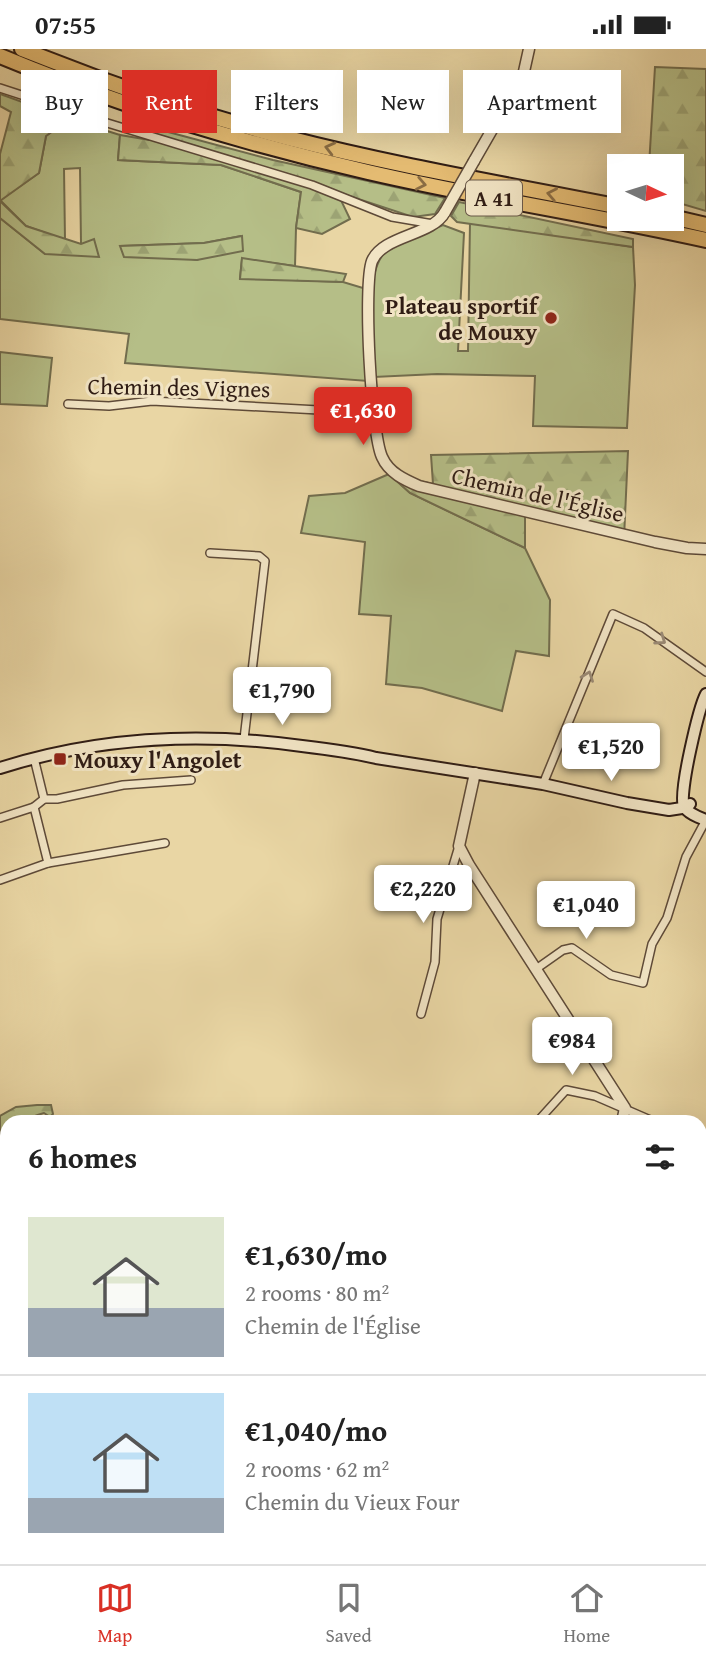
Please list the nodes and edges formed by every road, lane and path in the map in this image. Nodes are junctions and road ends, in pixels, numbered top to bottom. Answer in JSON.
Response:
{"nodes":[{"id":1,"x":22,"y":49,"type":"edge"},
{"id":2,"x":529,"y":49,"type":"edge"},
{"id":3,"x":0,"y":56,"type":"edge"},
{"id":4,"x":0,"y":63,"type":"edge"},
{"id":5,"x":23,"y":70,"type":"edge"},
{"id":6,"x":36,"y":70,"type":"edge"},
{"id":7,"x":0,"y":87,"type":"edge"},
{"id":8,"x":108,"y":97,"type":"edge"},
{"id":9,"x":607,"y":204,"type":"edge"},
{"id":10,"x":684,"y":220,"type":"edge"},
{"id":11,"x":433,"y":224,"type":"junction"},
{"id":12,"x":706,"y":225,"type":"edge"},
{"id":13,"x":706,"y":240,"type":"edge"},
{"id":14,"x":68,"y":404,"type":"dead end"},
{"id":15,"x":374,"y":413,"type":"junction"},
{"id":16,"x":706,"y":549,"type":"edge"},
{"id":17,"x":210,"y":553,"type":"dead end"},
{"id":18,"x":706,"y":672,"type":"edge"},
{"id":19,"x":706,"y":694,"type":"edge"},
{"id":20,"x":244,"y":739,"type":"junction"},
{"id":21,"x":35,"y":761,"type":"junction"},
{"id":22,"x":0,"y":768,"type":"edge"},
{"id":23,"x":475,"y":773,"type":"junction"},
{"id":24,"x":191,"y":781,"type":"dead end"},
{"id":25,"x":543,"y":784,"type":"junction"},
{"id":26,"x":44,"y":799,"type":"junction"},
{"id":27,"x":687,"y":806,"type":"junction"},
{"id":28,"x":34,"y":807,"type":"junction"},
{"id":29,"x":0,"y":818,"type":"edge"},
{"id":30,"x":706,"y":818,"type":"edge"},
{"id":31,"x":165,"y":843,"type":"dead end"},
{"id":32,"x":459,"y":846,"type":"junction"},
{"id":33,"x":48,"y":863,"type":"junction"},
{"id":34,"x":0,"y":880,"type":"edge"},
{"id":35,"x":536,"y":969,"type":"junction"},
{"id":36,"x":421,"y":1014,"type":"dead end"},
{"id":37,"x":625,"y":1108,"type":"junction"},
{"id":38,"x":543,"y":1115,"type":"edge"},
{"id":39,"x":624,"y":1115,"type":"edge"},
{"id":40,"x":640,"y":1115,"type":"edge"}],
"edges":[{"from":9,"to":1,"type":"highway","number":"A 41","one_way":true},
{"from":2,"to":11,"type":"street","name":"Chemin de l'Église","bridge":true},
{"from":3,"to":6,"type":"highway","number":"A 41"},
{"from":4,"to":5,"type":"highway"},
{"from":7,"to":11,"type":"street"},
{"from":8,"to":13,"type":"highway","number":"A 41","one_way":true},
{"from":10,"to":12,"type":"highway"},
{"from":11,"to":15,"type":"street","name":"Chemin de l'Église"},
{"from":14,"to":15,"type":"street","name":"Chemin des Vignes"},
{"from":15,"to":16,"type":"street","name":"Chemin de l'Église"},
{"from":17,"to":20,"type":"street"},
{"from":25,"to":18,"type":"street","one_way":true},
{"from":19,"to":27,"type":"main road"},
{"from":20,"to":21,"type":"main road"},
{"from":20,"to":23,"type":"main road"},
{"from":21,"to":22,"type":"main road"},
{"from":21,"to":26,"type":"street"},
{"from":23,"to":25,"type":"main road"},
{"from":23,"to":32,"type":"street"},
{"from":24,"to":26,"type":"street"},
{"from":25,"to":27,"type":"main road"},
{"from":26,"to":28,"type":"street"},
{"from":27,"to":30,"type":"main road"},
{"from":28,"to":29,"type":"street"},
{"from":28,"to":33,"type":"street"},
{"from":30,"to":35,"type":"street"},
{"from":31,"to":33,"type":"street"},
{"from":32,"to":35,"type":"street"},
{"from":32,"to":36,"type":"street"},
{"from":33,"to":34,"type":"street"},
{"from":35,"to":37,"type":"street"},
{"from":37,"to":38,"type":"street"},
{"from":37,"to":39,"type":"street"},
{"from":37,"to":40,"type":"street"}]}
